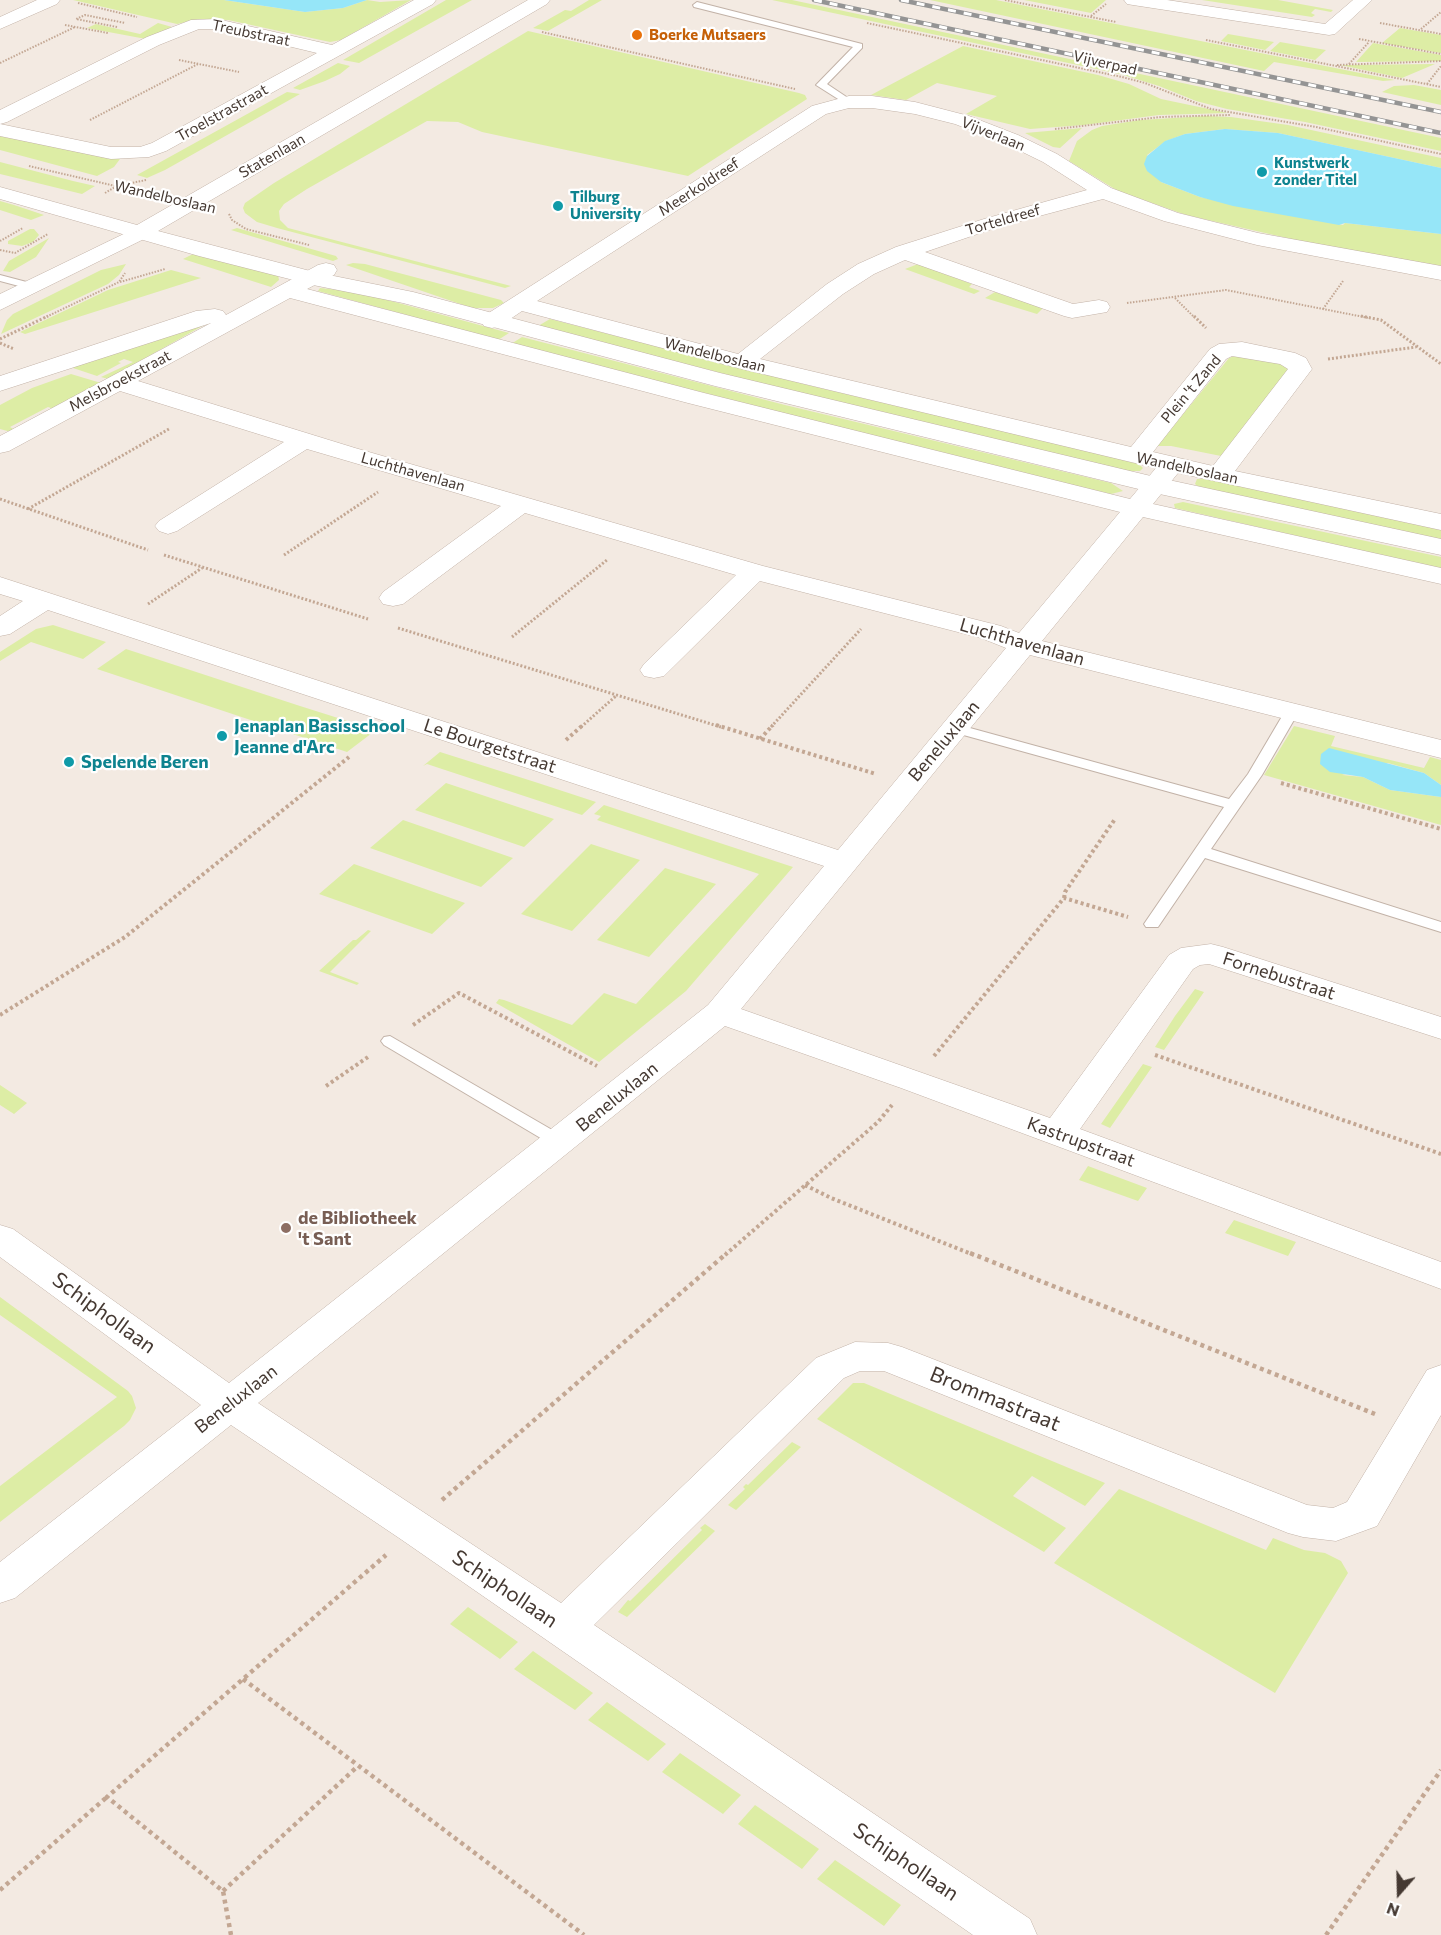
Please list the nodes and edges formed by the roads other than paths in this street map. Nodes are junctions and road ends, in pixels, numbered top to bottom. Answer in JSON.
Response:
{"nodes":[{"id":1,"x":51,"y":0,"type":"edge"},
{"id":2,"x":427,"y":0,"type":"edge"},
{"id":3,"x":541,"y":0,"type":"edge"},
{"id":4,"x":1133,"y":0,"type":"edge"},
{"id":5,"x":1363,"y":0,"type":"edge"},
{"id":6,"x":1157,"y":1,"type":"edge"},
{"id":7,"x":697,"y":5,"type":"dead end"},
{"id":8,"x":476,"y":17,"type":"dead end"},
{"id":9,"x":0,"y":24,"type":"edge"},
{"id":10,"x":334,"y":51,"type":"junction"},
{"id":11,"x":415,"y":52,"type":"dead end"},
{"id":12,"x":849,"y":102,"type":"junction"},
{"id":13,"x":0,"y":118,"type":"edge"},
{"id":14,"x":0,"y":130,"type":"edge"},
{"id":15,"x":0,"y":177,"type":"edge"},
{"id":16,"x":1104,"y":192,"type":"junction"},
{"id":17,"x":0,"y":193,"type":"edge"},
{"id":18,"x":160,"y":196,"type":"road end"},
{"id":19,"x":133,"y":212,"type":"junction"},
{"id":20,"x":162,"y":220,"type":"junction"},
{"id":21,"x":110,"y":225,"type":"junction"},
{"id":22,"x":138,"y":233,"type":"junction"},
{"id":23,"x":904,"y":252,"type":"junction"},
{"id":24,"x":1441,"y":273,"type":"edge"},
{"id":25,"x":319,"y":274,"type":"junction"},
{"id":26,"x":3,"y":281,"type":"edge"},
{"id":27,"x":34,"y":286,"type":"junction"},
{"id":28,"x":289,"y":291,"type":"junction"},
{"id":29,"x":0,"y":303,"type":"edge"},
{"id":30,"x":521,"y":304,"type":"junction"},
{"id":31,"x":1099,"y":307,"type":"road end"},
{"id":32,"x":240,"y":315,"type":"junction"},
{"id":33,"x":492,"y":321,"type":"junction"},
{"id":34,"x":742,"y":362,"type":"junction"},
{"id":35,"x":117,"y":382,"type":"junction"},
{"id":36,"x":0,"y":384,"type":"edge"},
{"id":37,"x":304,"y":440,"type":"junction"},
{"id":38,"x":0,"y":446,"type":"edge"},
{"id":39,"x":1136,"y":457,"type":"junction"},
{"id":40,"x":1172,"y":465,"type":"junction"},
{"id":41,"x":1219,"y":475,"type":"junction"},
{"id":42,"x":1145,"y":497,"type":"junction"},
{"id":43,"x":522,"y":503,"type":"junction"},
{"id":44,"x":1441,"y":522,"type":"edge"},
{"id":45,"x":168,"y":526,"type":"dead end"},
{"id":46,"x":1441,"y":547,"type":"edge"},
{"id":47,"x":754,"y":572,"type":"junction"},
{"id":48,"x":1441,"y":576,"type":"edge"},
{"id":49,"x":0,"y":585,"type":"edge"},
{"id":50,"x":393,"y":598,"type":"dead end"},
{"id":51,"x":44,"y":600,"type":"junction"},
{"id":52,"x":0,"y":627,"type":"edge"},
{"id":53,"x":1024,"y":645,"type":"junction"},
{"id":54,"x":654,"y":670,"type":"dead end"},
{"id":55,"x":1291,"y":712,"type":"junction"},
{"id":56,"x":954,"y":728,"type":"junction"},
{"id":57,"x":1441,"y":749,"type":"edge"},
{"id":58,"x":1233,"y":805,"type":"junction"},
{"id":59,"x":1203,"y":852,"type":"junction"},
{"id":60,"x":843,"y":862,"type":"junction"},
{"id":61,"x":1152,"y":924,"type":"road end"},
{"id":62,"x":1441,"y":927,"type":"edge"},
{"id":63,"x":720,"y":1013,"type":"junction"},
{"id":64,"x":1441,"y":1028,"type":"edge"},
{"id":65,"x":390,"y":1041,"type":"road end"},
{"id":66,"x":1058,"y":1133,"type":"junction"},
{"id":67,"x":560,"y":1142,"type":"junction"},
{"id":68,"x":0,"y":1238,"type":"edge"},
{"id":69,"x":1441,"y":1276,"type":"edge"},
{"id":70,"x":1441,"y":1380,"type":"edge"},
{"id":71,"x":229,"y":1404,"type":"junction"},
{"id":72,"x":0,"y":1586,"type":"edge"},
{"id":73,"x":563,"y":1628,"type":"junction"},
{"id":74,"x":1012,"y":1935,"type":"edge"}],
"edges":[{"from":1,"to":9,"type":"street"},
{"from":2,"to":10,"type":"street","name":"Troelstrastraat"},
{"from":3,"to":20,"type":"street","name":"Statenlaan"},
{"from":4,"to":6,"type":"street"},
{"from":5,"to":6,"type":"street"},
{"from":7,"to":12,"type":"lane"},
{"from":8,"to":11,"type":"street"},
{"from":10,"to":13,"type":"street","name":"Treubstraat"},
{"from":10,"to":14,"type":"street","name":"Troelstrastraat"},
{"from":12,"to":16,"type":"street","name":"Vijverlaan"},
{"from":12,"to":30,"type":"street","name":"Meerkoldreef"},
{"from":15,"to":19,"type":"street","name":"Wandelboslaan"},
{"from":16,"to":23,"type":"street","name":"Torteldreef"},
{"from":16,"to":24,"type":"street","name":"Vijverlaan"},
{"from":17,"to":21,"type":"street","name":"Wandelboslaan"},
{"from":18,"to":19,"type":"street"},
{"from":19,"to":20,"type":"street","name":"Wandelboslaan"},
{"from":19,"to":21,"type":"street"},
{"from":20,"to":22,"type":"street","name":"Statenlaan"},
{"from":20,"to":25,"type":"street","name":"Wandelboslaan"},
{"from":21,"to":22,"type":"street","name":"Wandelboslaan"},
{"from":21,"to":26,"type":"street"},
{"from":22,"to":25,"type":"street","name":"Wandelboslaan"},
{"from":22,"to":27,"type":"street","name":"Statenlaan"},
{"from":23,"to":31,"type":"street"},
{"from":23,"to":34,"type":"street","name":"Torteldreef"},
{"from":25,"to":28,"type":"street","name":"Melsbroekstraat"},
{"from":25,"to":33,"type":"street","name":"Wandelboslaan"},
{"from":26,"to":27,"type":"lane"},
{"from":27,"to":29,"type":"street","name":"Statenlaan"},
{"from":28,"to":32,"type":"street","name":"Melsbroekstraat"},
{"from":28,"to":42,"type":"street","name":"Wandelboslaan"},
{"from":30,"to":33,"type":"street","name":"Meerkoldreef"},
{"from":30,"to":34,"type":"street","name":"Wandelboslaan"},
{"from":32,"to":35,"type":"street","name":"Melsbroekstraat"},
{"from":32,"to":36,"type":"street","name":"Melsbroekstraat"},
{"from":33,"to":42,"type":"street","name":"Wandelboslaan"},
{"from":34,"to":39,"type":"street","name":"Wandelboslaan"},
{"from":35,"to":37,"type":"street","name":"Luchthavenlaan"},
{"from":35,"to":38,"type":"street","name":"Melsbroekstraat"},
{"from":37,"to":43,"type":"street","name":"Luchthavenlaan"},
{"from":37,"to":45,"type":"street"},
{"from":39,"to":40,"type":"street","name":"Wandelboslaan"},
{"from":39,"to":41,"type":"street","name":"Plein 't Zand"},
{"from":40,"to":41,"type":"street","name":"Wandelboslaan"},
{"from":40,"to":42,"type":"street","name":"Beneluxlaan"},
{"from":41,"to":44,"type":"street","name":"Wandelboslaan"},
{"from":42,"to":46,"type":"street","name":"Wandelboslaan"},
{"from":42,"to":48,"type":"street","name":"Wandelboslaan"},
{"from":42,"to":53,"type":"street","name":"Beneluxlaan"},
{"from":43,"to":47,"type":"street","name":"Luchthavenlaan"},
{"from":43,"to":50,"type":"street"},
{"from":47,"to":53,"type":"street","name":"Luchthavenlaan"},
{"from":47,"to":54,"type":"street"},
{"from":49,"to":51,"type":"street","name":"Le Bourgetstraat"},
{"from":51,"to":52,"type":"street"},
{"from":51,"to":60,"type":"street","name":"Le Bourgetstraat"},
{"from":53,"to":55,"type":"street","name":"Luchthavenlaan"},
{"from":53,"to":56,"type":"street","name":"Beneluxlaan"},
{"from":55,"to":57,"type":"street","name":"Luchthavenlaan"},
{"from":55,"to":58,"type":"lane"},
{"from":56,"to":58,"type":"lane"},
{"from":56,"to":60,"type":"street","name":"Beneluxlaan"},
{"from":58,"to":59,"type":"lane"},
{"from":59,"to":61,"type":"lane"},
{"from":59,"to":62,"type":"lane"},
{"from":60,"to":63,"type":"street","name":"Beneluxlaan"},
{"from":63,"to":66,"type":"street","name":"Kastrupstraat"},
{"from":63,"to":67,"type":"street","name":"Beneluxlaan"},
{"from":64,"to":66,"type":"street","name":"Fornebustraat"},
{"from":65,"to":67,"type":"lane"},
{"from":66,"to":69,"type":"street","name":"Kastrupstraat"},
{"from":67,"to":71,"type":"street","name":"Beneluxlaan"},
{"from":68,"to":71,"type":"street","name":"Schiphollaan"},
{"from":70,"to":73,"type":"street","name":"Brommastraat"},
{"from":71,"to":72,"type":"street","name":"Beneluxlaan"},
{"from":71,"to":73,"type":"street","name":"Schiphollaan"},
{"from":73,"to":74,"type":"street","name":"Schiphollaan"}]}
